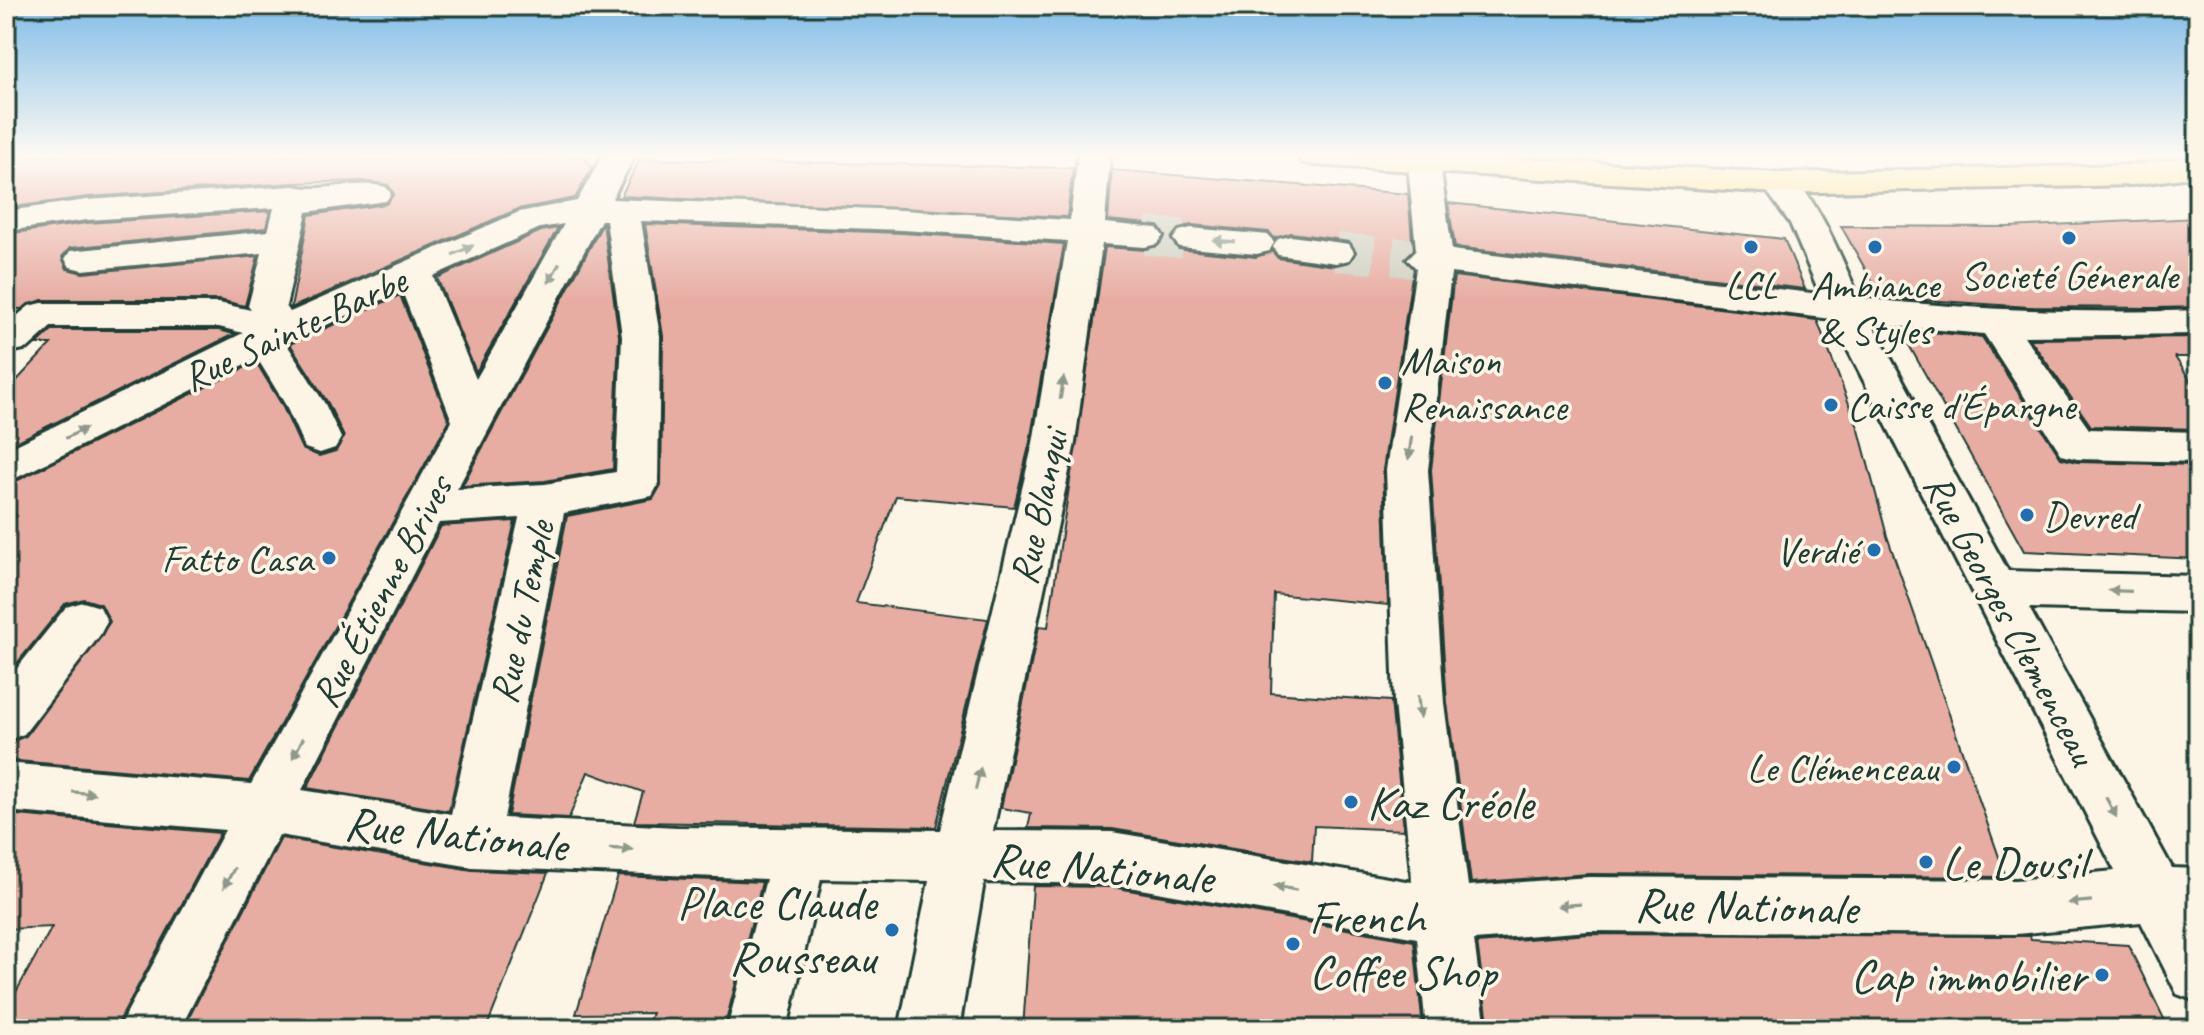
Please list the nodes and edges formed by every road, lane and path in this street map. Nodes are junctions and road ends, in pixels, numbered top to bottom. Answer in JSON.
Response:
{"nodes":[{"id":1,"x":186,"y":203,"type":"edge"},
{"id":2,"x":292,"y":203,"type":"edge"},
{"id":3,"x":608,"y":203,"type":"edge"},
{"id":4,"x":1089,"y":203,"type":"edge"},
{"id":5,"x":1426,"y":203,"type":"edge"},
{"id":6,"x":1793,"y":203,"type":"edge"},
{"id":7,"x":606,"y":210,"type":"junction"},
{"id":8,"x":6,"y":221,"type":"edge"},
{"id":9,"x":1086,"y":234,"type":"junction"},
{"id":10,"x":1145,"y":236,"type":"tunnel mouth"},
{"id":11,"x":1191,"y":239,"type":"tunnel mouth"},
{"id":12,"x":284,"y":240,"type":"junction"},
{"id":13,"x":1256,"y":243,"type":"dead end"},
{"id":14,"x":1291,"y":247,"type":"dead end"},
{"id":15,"x":1336,"y":252,"type":"tunnel mouth"},
{"id":16,"x":83,"y":259,"type":"dead end"},
{"id":17,"x":1430,"y":259,"type":"junction"},
{"id":18,"x":413,"y":272,"type":"junction"},
{"id":19,"x":1846,"y":310,"type":"junction"},
{"id":20,"x":1994,"y":320,"type":"junction"},
{"id":21,"x":2198,"y":322,"type":"edge"},
{"id":22,"x":274,"y":334,"type":"junction"},
{"id":23,"x":6,"y":340,"type":"edge"},
{"id":24,"x":472,"y":420,"type":"junction"},
{"id":25,"x":320,"y":438,"type":"dead end"},
{"id":26,"x":2198,"y":447,"type":"edge"},
{"id":27,"x":6,"y":468,"type":"edge"},
{"id":28,"x":545,"y":500,"type":"junction"},
{"id":29,"x":425,"y":507,"type":"junction"},
{"id":30,"x":1997,"y":589,"type":"junction"},
{"id":31,"x":2198,"y":594,"type":"edge"},
{"id":32,"x":83,"y":621,"type":"dead end"},
{"id":33,"x":6,"y":719,"type":"edge"},
{"id":34,"x":6,"y":787,"type":"edge"},
{"id":35,"x":266,"y":809,"type":"junction"},
{"id":36,"x":472,"y":842,"type":"junction"},
{"id":37,"x":800,"y":854,"type":"junction"},
{"id":38,"x":961,"y":855,"type":"junction"},
{"id":39,"x":2178,"y":895,"type":"edge"},
{"id":40,"x":1444,"y":915,"type":"junction"},
{"id":41,"x":2198,"y":973,"type":"edge"},
{"id":42,"x":148,"y":1029,"type":"edge"},
{"id":43,"x":757,"y":1029,"type":"edge"},
{"id":44,"x":929,"y":1029,"type":"edge"},
{"id":45,"x":1456,"y":1029,"type":"edge"}],
"edges":[{"from":1,"to":8,"type":"street"},
{"from":2,"to":12,"type":"street"},
{"from":3,"to":7,"type":"street","name":"Rue Étienne Brives"},
{"from":4,"to":9,"type":"street","name":"Rue Blanqui"},
{"from":5,"to":17,"type":"street"},
{"from":6,"to":19,"type":"street","name":"Rue Georges Clemenceau"},
{"from":7,"to":9,"type":"street","name":"Rue Sainte-Barbe"},
{"from":18,"to":7,"type":"street","name":"Rue Sainte-Barbe","one_way":true},
{"from":7,"to":24,"type":"street","name":"Rue Étienne Brives","one_way":true},
{"from":7,"to":28,"type":"street"},
{"from":9,"to":10,"type":"street","name":"Rue Sainte-Barbe"},
{"from":38,"to":9,"type":"street","name":"Rue Blanqui","one_way":true},
{"from":13,"to":11,"type":"street","one_way":true},
{"from":12,"to":16,"type":"street"},
{"from":12,"to":22,"type":"street"},
{"from":14,"to":15,"type":"street"},
{"from":17,"to":19,"type":"street"},
{"from":17,"to":40,"type":"street","one_way":true},
{"from":18,"to":22,"type":"street","name":"Rue Sainte-Barbe"},
{"from":18,"to":24,"type":"street"},
{"from":19,"to":20,"type":"street"},
{"from":19,"to":30,"type":"street","name":"Rue Georges Clemenceau"},
{"from":20,"to":21,"type":"street"},
{"from":20,"to":26,"type":"street"},
{"from":22,"to":23,"type":"street"},
{"from":22,"to":25,"type":"street"},
{"from":27,"to":22,"type":"street","name":"Rue Sainte-Barbe","one_way":true},
{"from":24,"to":29,"type":"street","name":"Rue Étienne Brives"},
{"from":28,"to":29,"type":"street","name":"Rue du Temple"},
{"from":28,"to":36,"type":"street","name":"Rue du Temple"},
{"from":29,"to":35,"type":"street","name":"Rue Étienne Brives","one_way":true},
{"from":31,"to":30,"type":"street","one_way":true},
{"from":30,"to":39,"type":"street","name":"Rue Georges Clemenceau","one_way":true},
{"from":32,"to":33,"type":"street"},
{"from":34,"to":35,"type":"street","name":"Rue Nationale","one_way":true},
{"from":35,"to":36,"type":"street","name":"Rue Nationale"},
{"from":35,"to":42,"type":"street","name":"Rue Étienne Brives","one_way":true},
{"from":36,"to":37,"type":"street","name":"Rue Nationale","one_way":true},
{"from":37,"to":38,"type":"street","name":"Rue Nationale"},
{"from":37,"to":43,"type":"street"},
{"from":40,"to":38,"type":"street","name":"Rue Nationale","one_way":true},
{"from":38,"to":44,"type":"street"},
{"from":39,"to":40,"type":"street","name":"Rue Nationale","one_way":true},
{"from":39,"to":41,"type":"street","name":"Rue Georges Clemenceau"},
{"from":40,"to":45,"type":"street"}]}
